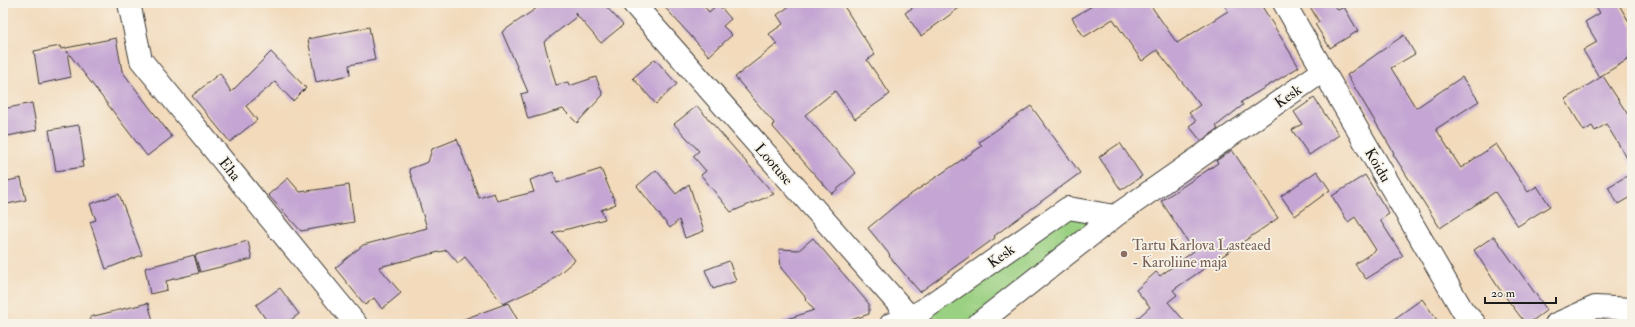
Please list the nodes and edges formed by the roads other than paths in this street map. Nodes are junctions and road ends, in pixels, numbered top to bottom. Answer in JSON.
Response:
{"nodes":[{"id":1,"x":129,"y":3,"type":"edge"},
{"id":2,"x":633,"y":3,"type":"edge"},
{"id":3,"x":1284,"y":3,"type":"edge"},
{"id":4,"x":1324,"y":71,"type":"junction"},
{"id":5,"x":1115,"y":216,"type":"junction"},
{"id":6,"x":1632,"y":309,"type":"edge"},
{"id":7,"x":906,"y":322,"type":"edge"},
{"id":8,"x":356,"y":324,"type":"edge"},
{"id":9,"x":978,"y":324,"type":"edge"},
{"id":10,"x":1475,"y":324,"type":"edge"},
{"id":11,"x":1556,"y":324,"type":"edge"}],
"edges":[{"from":1,"to":8,"type":"street","name":"Eha"},
{"from":2,"to":7,"type":"street","name":"Lootuse"},
{"from":3,"to":4,"type":"street","name":"Koidu"},
{"from":4,"to":5,"type":"street","name":"Kesk"},
{"from":4,"to":10,"type":"street","name":"Koidu"},
{"from":5,"to":7,"type":"street","name":"Kesk"},
{"from":5,"to":9,"type":"street","name":"Kesk"},
{"from":6,"to":11,"type":"street"}]}
